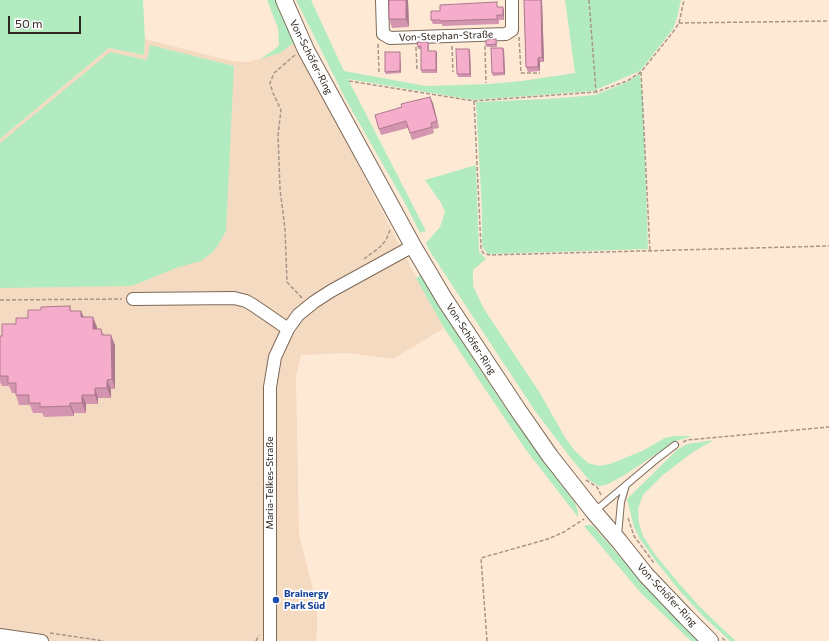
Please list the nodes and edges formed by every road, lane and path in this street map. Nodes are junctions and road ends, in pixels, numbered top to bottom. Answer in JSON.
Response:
{"nodes":[{"id":1,"x":284,"y":0,"type":"edge"},
{"id":2,"x":382,"y":0,"type":"edge"},
{"id":3,"x":512,"y":0,"type":"edge"},
{"id":4,"x":589,"y":0,"type":"edge"},
{"id":5,"x":684,"y":0,"type":"edge"},
{"id":6,"x":829,"y":21,"type":"edge"},
{"id":7,"x":679,"y":23,"type":"junction"},
{"id":8,"x":512,"y":30,"type":"junction"},
{"id":9,"x":383,"y":34,"type":"junction"},
{"id":10,"x":485,"y":34,"type":"junction"},
{"id":11,"x":452,"y":36,"type":"junction"},
{"id":12,"x":416,"y":37,"type":"junction"},
{"id":13,"x":306,"y":51,"type":"junction"},
{"id":14,"x":417,"y":70,"type":"dead end"},
{"id":15,"x":379,"y":72,"type":"dead end"},
{"id":16,"x":453,"y":72,"type":"dead end"},
{"id":17,"x":641,"y":72,"type":"junction"},
{"id":18,"x":540,"y":73,"type":"dead end"},
{"id":19,"x":349,"y":81,"type":"dead end"},
{"id":20,"x":486,"y":83,"type":"dead end"},
{"id":21,"x":596,"y":92,"type":"junction"},
{"id":22,"x":474,"y":101,"type":"junction"},
{"id":23,"x":397,"y":217,"type":"junction"},
{"id":24,"x":413,"y":246,"type":"junction"},
{"id":25,"x":829,"y":246,"type":"edge"},
{"id":26,"x":650,"y":252,"type":"junction"},
{"id":27,"x":362,"y":262,"type":"dead end"},
{"id":28,"x":133,"y":299,"type":"joint"},
{"id":29,"x":0,"y":300,"type":"edge"},
{"id":30,"x":300,"y":302,"type":"dead end"},
{"id":31,"x":288,"y":329,"type":"junction"},
{"id":32,"x":829,"y":427,"type":"edge"},
{"id":33,"x":676,"y":445,"type":"joint"},
{"id":34,"x":586,"y":480,"type":"dead end"},
{"id":35,"x":626,"y":485,"type":"junction"},
{"id":36,"x":600,"y":508,"type":"junction"},
{"id":37,"x":620,"y":513,"type":"junction"},
{"id":38,"x":619,"y":541,"type":"junction"},
{"id":39,"x":656,"y":565,"type":"dead end"},
{"id":40,"x":259,"y":633,"type":"dead end"},
{"id":41,"x":0,"y":635,"type":"edge"},
{"id":42,"x":43,"y":637,"type":"edge"},
{"id":43,"x":716,"y":639,"type":"edge"},
{"id":44,"x":104,"y":641,"type":"edge"},
{"id":45,"x":256,"y":641,"type":"edge"},
{"id":46,"x":270,"y":641,"type":"edge"},
{"id":47,"x":487,"y":641,"type":"edge"},
{"id":48,"x":726,"y":641,"type":"edge"}],
"edges":[{"from":1,"to":13,"type":"main road","name":"Von-Schöfer-Ring"},
{"from":2,"to":9,"type":"street"},
{"from":3,"to":8,"type":"street"},
{"from":4,"to":21,"type":"path"},
{"from":5,"to":7,"type":"path"},
{"from":6,"to":7,"type":"path"},
{"from":7,"to":17,"type":"path"},
{"from":8,"to":10,"type":"street","name":"Von-Stephan-Straße"},
{"from":8,"to":18,"type":"path"},
{"from":9,"to":12,"type":"street","name":"Von-Stephan-Straße"},
{"from":9,"to":15,"type":"path"},
{"from":10,"to":11,"type":"street","name":"Von-Stephan-Straße"},
{"from":10,"to":20,"type":"path"},
{"from":11,"to":12,"type":"street","name":"Von-Stephan-Straße"},
{"from":11,"to":16,"type":"path"},
{"from":12,"to":14,"type":"path"},
{"from":13,"to":23,"type":"main road","name":"Von-Schöfer-Ring"},
{"from":13,"to":30,"type":"path"},
{"from":17,"to":21,"type":"path"},
{"from":17,"to":26,"type":"path"},
{"from":19,"to":22,"type":"path"},
{"from":21,"to":22,"type":"path"},
{"from":22,"to":26,"type":"path"},
{"from":23,"to":24,"type":"main road","name":"Von-Schöfer-Ring"},
{"from":23,"to":27,"type":"path"},
{"from":24,"to":31,"type":"street","name":"Maria-Telkes-Straße"},
{"from":24,"to":36,"type":"main road","name":"Von-Schöfer-Ring"},
{"from":25,"to":26,"type":"path"},
{"from":28,"to":29,"type":"path"},
{"from":28,"to":31,"type":"street"},
{"from":31,"to":46,"type":"street","name":"Maria-Telkes-Straße"},
{"from":32,"to":33,"type":"path"},
{"from":33,"to":35,"type":"lane"},
{"from":34,"to":36,"type":"path"},
{"from":35,"to":36,"type":"lane"},
{"from":35,"to":37,"type":"lane"},
{"from":36,"to":38,"type":"main road","name":"Von-Schöfer-Ring"},
{"from":36,"to":47,"type":"path"},
{"from":37,"to":38,"type":"lane"},
{"from":37,"to":39,"type":"path"},
{"from":38,"to":43,"type":"main road","name":"Von-Schöfer-Ring"},
{"from":40,"to":45,"type":"path"},
{"from":41,"to":42,"type":"street"},
{"from":42,"to":44,"type":"path"},
{"from":43,"to":48,"type":"path"}]}
